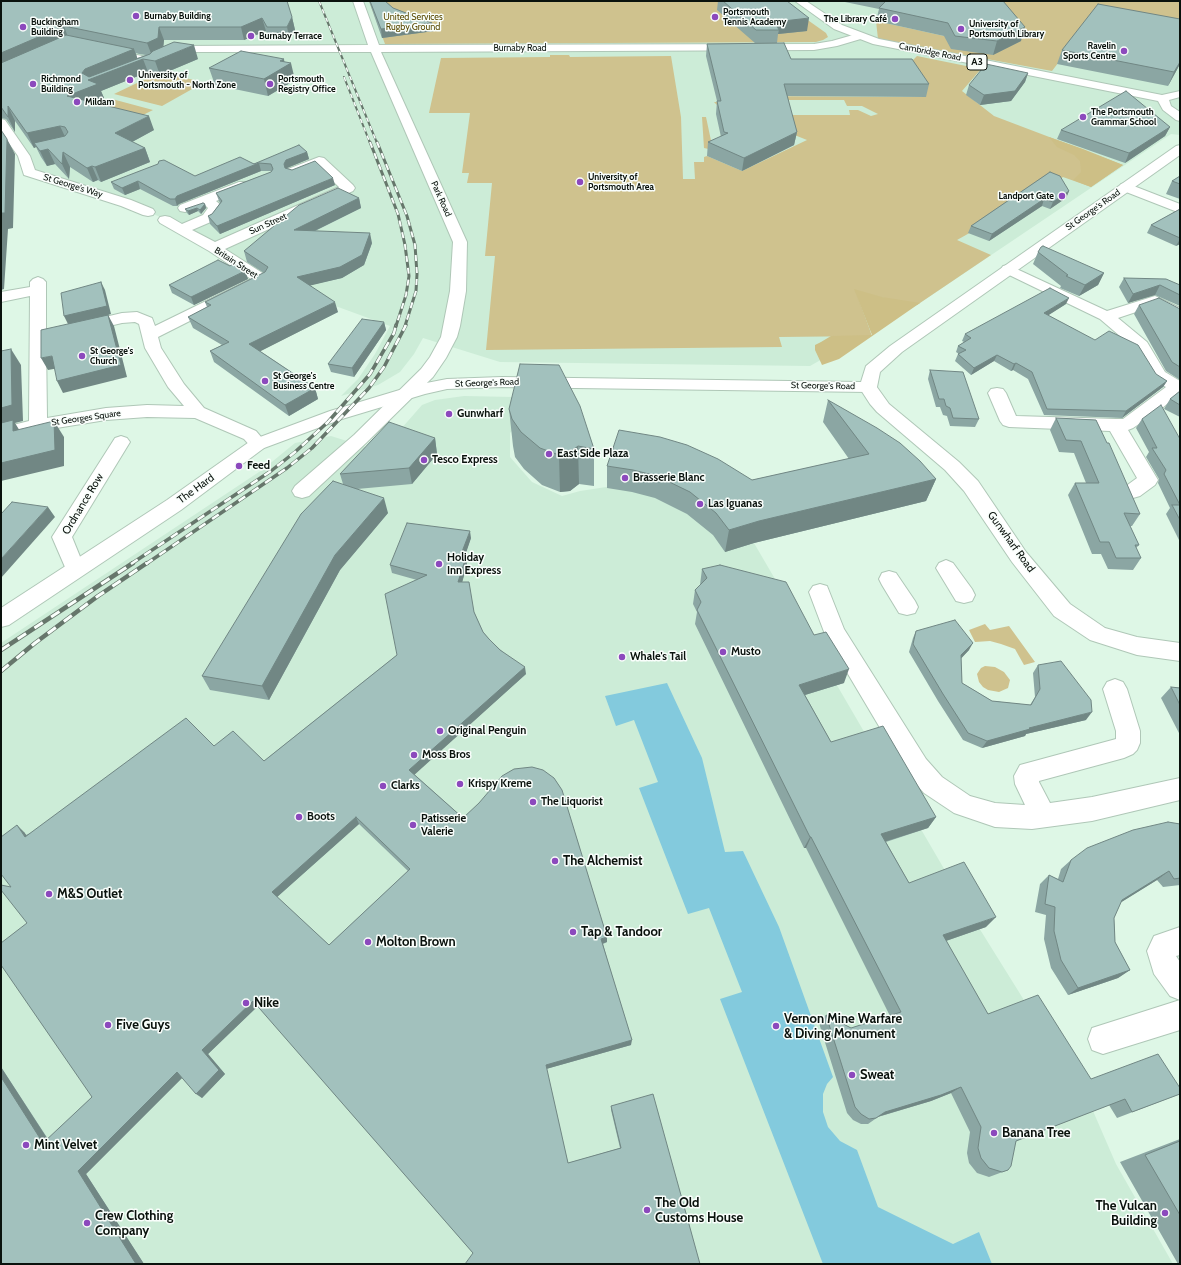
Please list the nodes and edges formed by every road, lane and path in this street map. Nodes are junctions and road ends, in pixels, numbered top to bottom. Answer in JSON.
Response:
{"nodes":[{"id":1,"x":358,"y":1,"type":"edge"},
{"id":2,"x":800,"y":1,"type":"edge"},
{"id":3,"x":860,"y":36,"type":"junction"},
{"id":4,"x":375,"y":49,"type":"junction"},
{"id":5,"x":99,"y":50,"type":"edge"},
{"id":6,"x":154,"y":61,"type":"junction"},
{"id":7,"x":136,"y":70,"type":"edge"},
{"id":8,"x":1180,"y":94,"type":"edge"},
{"id":9,"x":1163,"y":99,"type":"junction"},
{"id":10,"x":1180,"y":117,"type":"edge"},
{"id":11,"x":1,"y":123,"type":"edge"},
{"id":12,"x":1180,"y":149,"type":"edge"},
{"id":13,"x":38,"y":153,"type":"edge"},
{"id":14,"x":24,"y":156,"type":"junction"},
{"id":15,"x":293,"y":172,"type":"edge"},
{"id":16,"x":254,"y":181,"type":"edge"},
{"id":17,"x":112,"y":184,"type":"edge"},
{"id":18,"x":1126,"y":187,"type":"junction"},
{"id":19,"x":90,"y":192,"type":"junction"},
{"id":20,"x":207,"y":200,"type":"junction"},
{"id":21,"x":185,"y":208,"type":"edge"},
{"id":22,"x":1180,"y":209,"type":"edge"},
{"id":23,"x":148,"y":212,"type":"dead end"},
{"id":24,"x":165,"y":220,"type":"dead end"},
{"id":25,"x":181,"y":229,"type":"junction"},
{"id":26,"x":214,"y":248,"type":"junction"},
{"id":27,"x":1008,"y":269,"type":"junction"},
{"id":28,"x":1,"y":297,"type":"edge"},
{"id":29,"x":1180,"y":314,"type":"edge"},
{"id":30,"x":1106,"y":316,"type":"junction"},
{"id":31,"x":150,"y":335,"type":"junction"},
{"id":32,"x":37,"y":338,"type":"junction"},
{"id":33,"x":868,"y":387,"type":"junction"},
{"id":34,"x":1178,"y":388,"type":"edge"},
{"id":35,"x":997,"y":393,"type":"dead end"},
{"id":36,"x":407,"y":394,"type":"junction"},
{"id":37,"x":198,"y":412,"type":"junction"},
{"id":38,"x":38,"y":425,"type":"junction"},
{"id":39,"x":1116,"y":425,"type":"junction"},
{"id":40,"x":1,"y":434,"type":"edge"},
{"id":41,"x":121,"y":442,"type":"dead end"},
{"id":42,"x":258,"y":444,"type":"junction"},
{"id":43,"x":302,"y":491,"type":"dead end"},
{"id":44,"x":1133,"y":491,"type":"dead end"},
{"id":45,"x":946,"y":568,"type":"dead end"},
{"id":46,"x":75,"y":569,"type":"junction"},
{"id":47,"x":889,"y":579,"type":"dead end"},
{"id":48,"x":820,"y":592,"type":"dead end"},
{"id":49,"x":964,"y":595,"type":"dead end"},
{"id":50,"x":906,"y":607,"type":"dead end"},
{"id":51,"x":1,"y":619,"type":"edge"},
{"id":52,"x":1180,"y":652,"type":"edge"},
{"id":53,"x":1115,"y":689,"type":"dead end"},
{"id":54,"x":1180,"y":789,"type":"edge"},
{"id":55,"x":1044,"y":816,"type":"junction"},
{"id":56,"x":1180,"y":941,"type":"edge"},
{"id":57,"x":1180,"y":986,"type":"edge"},
{"id":58,"x":1180,"y":1015,"type":"edge"},
{"id":59,"x":1103,"y":1039,"type":"dead end"}],
"edges":[{"from":1,"to":4,"type":"street","name":"Park Road"},
{"from":2,"to":3,"type":"street","name":"Cambridge Road","number":"A3"},
{"from":3,"to":4,"type":"street","name":"Burnaby Road"},
{"from":3,"to":9,"type":"street","name":"Cambridge Road","number":"A3"},
{"from":4,"to":6,"type":"street","name":"Burnaby Road"},
{"from":4,"to":36,"type":"street","name":"Park Road"},
{"from":5,"to":6,"type":"street"},
{"from":6,"to":7,"type":"street"},
{"from":8,"to":9,"type":"street","number":"A3"},
{"from":9,"to":10,"type":"street"},
{"from":11,"to":14,"type":"street","name":"St George's Way"},
{"from":12,"to":18,"type":"street","name":"St George's Road"},
{"from":13,"to":14,"type":"street"},
{"from":14,"to":19,"type":"street","name":"St George's Way"},
{"from":15,"to":26,"type":"street","name":"Sun Street"},
{"from":16,"to":20,"type":"street"},
{"from":17,"to":19,"type":"street"},
{"from":18,"to":22,"type":"street"},
{"from":18,"to":27,"type":"street","name":"St George's Road"},
{"from":19,"to":23,"type":"street","name":"St George's Way"},
{"from":20,"to":21,"type":"street"},
{"from":20,"to":25,"type":"street"},
{"from":24,"to":25,"type":"street","name":"Britain Street"},
{"from":25,"to":26,"type":"street","name":"Britain Street"},
{"from":26,"to":31,"type":"street","name":"Britain Street"},
{"from":27,"to":30,"type":"street"},
{"from":27,"to":33,"type":"street","name":"St George's Road"},
{"from":28,"to":32,"type":"street","name":"St Georges Square"},
{"from":29,"to":30,"type":"street"},
{"from":30,"to":34,"type":"street"},
{"from":31,"to":32,"type":"street","name":"St Georges Square"},
{"from":31,"to":37,"type":"street","name":"St Georges Square"},
{"from":32,"to":38,"type":"street","name":"St Georges Square"},
{"from":33,"to":36,"type":"street","name":"St George's Road"},
{"from":33,"to":52,"type":"street","name":"Gunwharf Road"},
{"from":34,"to":39,"type":"street"},
{"from":35,"to":39,"type":"street"},
{"from":36,"to":42,"type":"street","name":"The Hard"},
{"from":36,"to":43,"type":"street","name":"Park Road"},
{"from":37,"to":38,"type":"street","name":"St Georges Square"},
{"from":37,"to":42,"type":"street","name":"St Georges Square"},
{"from":38,"to":40,"type":"street"},
{"from":39,"to":44,"type":"street"},
{"from":41,"to":46,"type":"street","name":"Ordnance Row"},
{"from":42,"to":46,"type":"street","name":"The Hard"},
{"from":45,"to":49,"type":"street"},
{"from":46,"to":51,"type":"street","name":"The Hard"},
{"from":47,"to":50,"type":"street"},
{"from":48,"to":55,"type":"street"},
{"from":53,"to":55,"type":"street"},
{"from":54,"to":55,"type":"street"},
{"from":56,"to":57,"type":"street"},
{"from":58,"to":59,"type":"street"}]}
